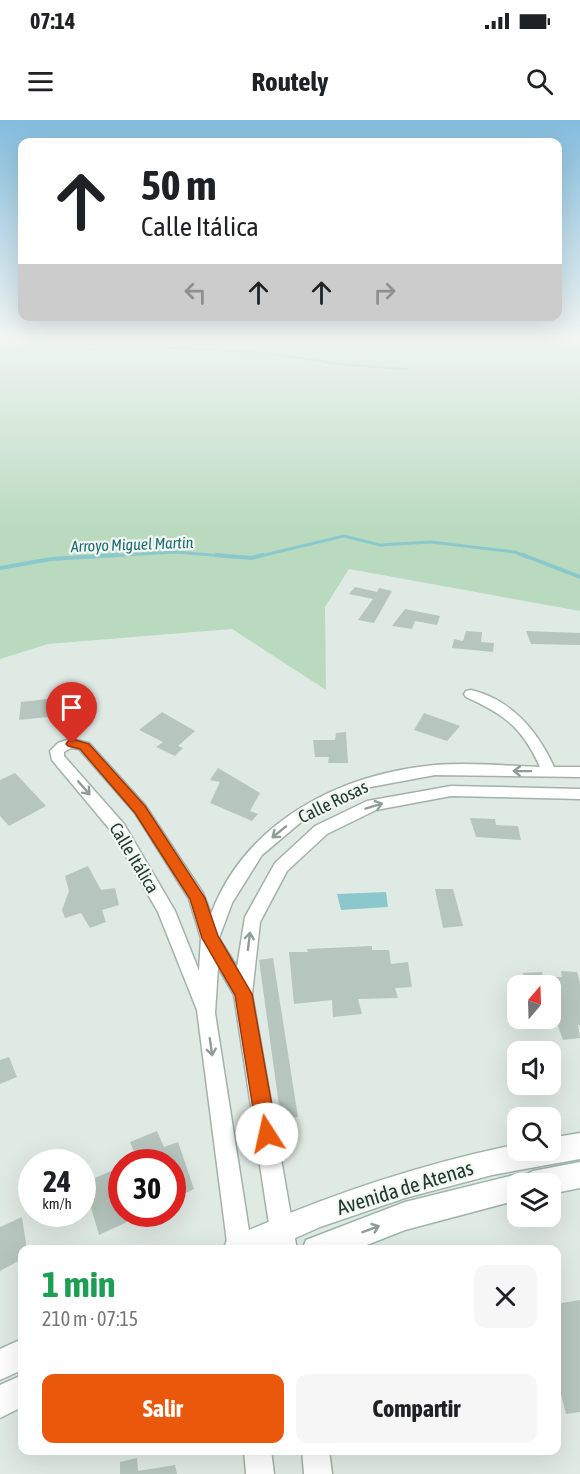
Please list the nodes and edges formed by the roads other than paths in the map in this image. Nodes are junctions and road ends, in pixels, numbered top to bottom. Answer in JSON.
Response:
{"nodes":[{"id":1,"x":471,"y":694,"type":"dead end"},
{"id":2,"x":549,"y":771,"type":"junction"},
{"id":3,"x":580,"y":772,"type":"edge"},
{"id":4,"x":580,"y":794,"type":"edge"},
{"id":5,"x":197,"y":898,"type":"junction"},
{"id":6,"x":224,"y":901,"type":"junction"},
{"id":7,"x":210,"y":938,"type":"junction"},
{"id":8,"x":243,"y":994,"type":"junction"},
{"id":9,"x":206,"y":1013,"type":"junction"},
{"id":10,"x":580,"y":1146,"type":"edge"},
{"id":11,"x":580,"y":1175,"type":"edge"},
{"id":12,"x":561,"y":1179,"type":"edge"},
{"id":13,"x":507,"y":1190,"type":"edge"},
{"id":14,"x":284,"y":1238,"type":"edge"},
{"id":15,"x":238,"y":1245,"type":"edge"},
{"id":16,"x":255,"y":1245,"type":"edge"},
{"id":17,"x":329,"y":1245,"type":"edge"},
{"id":18,"x":18,"y":1356,"type":"edge"},
{"id":19,"x":0,"y":1365,"type":"edge"},
{"id":20,"x":18,"y":1393,"type":"edge"},
{"id":21,"x":0,"y":1402,"type":"edge"},
{"id":22,"x":258,"y":1455,"type":"edge"},
{"id":23,"x":316,"y":1455,"type":"edge"},
{"id":24,"x":260,"y":1474,"type":"edge"},
{"id":25,"x":318,"y":1474,"type":"edge"}],
"edges":[{"from":1,"to":2,"type":"street"},
{"from":2,"to":3,"type":"street","name":"Calle Rosas"},
{"from":2,"to":6,"type":"street","name":"Calle Rosas","one_way":true},
{"from":8,"to":4,"type":"street","name":"Calle Rosas","one_way":true},
{"from":5,"to":6,"type":"street"},
{"from":5,"to":7,"type":"street","name":"Calle Itálica"},
{"from":5,"to":9,"type":"street","name":"Calle Itálica","one_way":true},
{"from":6,"to":7,"type":"street","name":"Calle Rosas"},
{"from":7,"to":8,"type":"street","name":"Calle Itálica"},
{"from":7,"to":9,"type":"street","name":"Calle Rosas"},
{"from":8,"to":14,"type":"street","name":"Calle Rosas"},
{"from":9,"to":15,"type":"street","name":"Calle Rosas","one_way":true},
{"from":10,"to":14,"type":"main road","name":"Avenida de Atenas"},
{"from":11,"to":12,"type":"main road"},
{"from":17,"to":13,"type":"main road","name":"Avenida de Atenas","one_way":true},
{"from":14,"to":16,"type":"main road","name":"Avenida de Atenas"},
{"from":18,"to":19,"type":"main road"},
{"from":20,"to":21,"type":"main road"},
{"from":22,"to":24,"type":"street"},
{"from":23,"to":25,"type":"street"}]}
